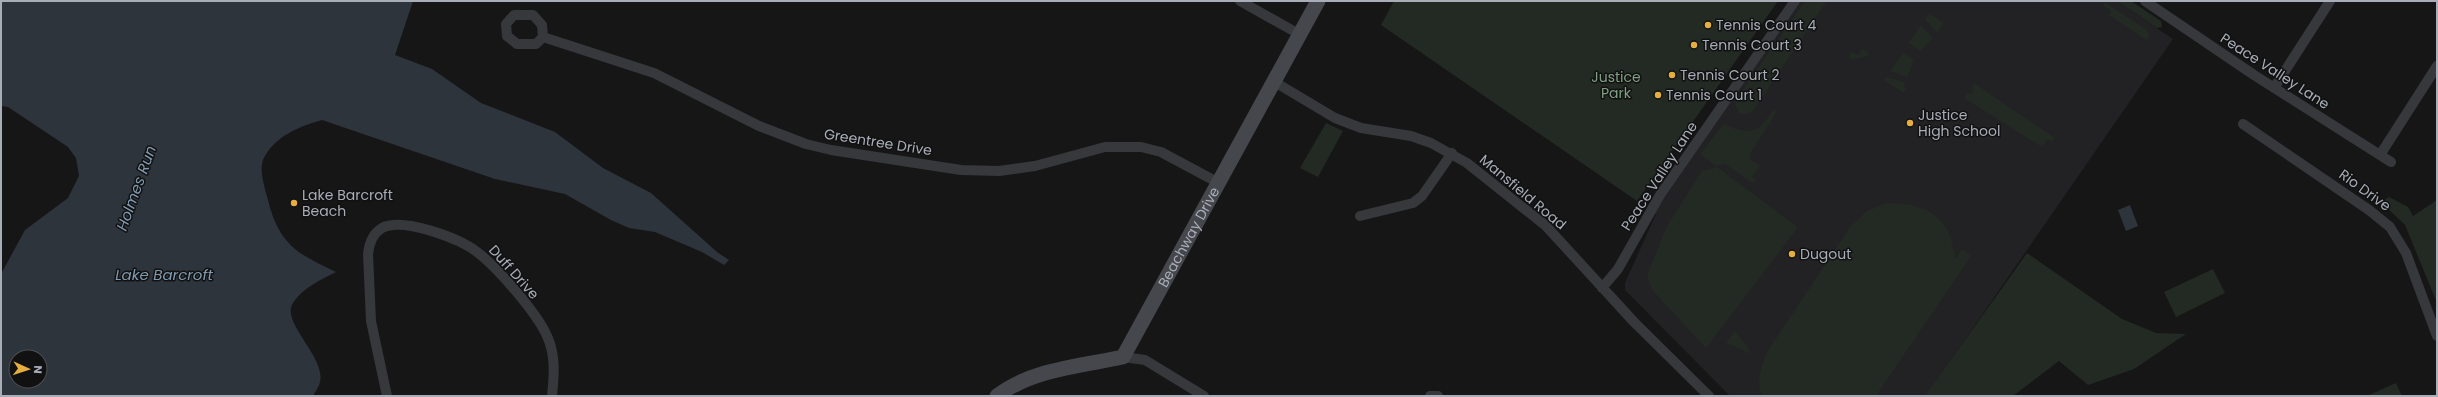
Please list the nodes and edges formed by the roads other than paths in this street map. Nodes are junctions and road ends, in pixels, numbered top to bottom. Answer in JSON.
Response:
{"nodes":[{"id":1,"x":1240,"y":1,"type":"edge"},
{"id":2,"x":1318,"y":1,"type":"edge"},
{"id":3,"x":1796,"y":1,"type":"edge"},
{"id":4,"x":2145,"y":1,"type":"edge"},
{"id":5,"x":2330,"y":1,"type":"edge"},
{"id":6,"x":1299,"y":34,"type":"junction"},
{"id":7,"x":543,"y":37,"type":"dead end"},
{"id":8,"x":2437,"y":66,"type":"edge"},
{"id":9,"x":1273,"y":81,"type":"junction"},
{"id":10,"x":2274,"y":88,"type":"junction"},
{"id":11,"x":2244,"y":124,"type":"dead end"},
{"id":12,"x":1452,"y":153,"type":"junction"},
{"id":13,"x":2380,"y":155,"type":"junction"},
{"id":14,"x":2391,"y":162,"type":"dead end"},
{"id":15,"x":1217,"y":182,"type":"junction"},
{"id":16,"x":1360,"y":216,"type":"dead end"},
{"id":17,"x":1602,"y":288,"type":"junction"},
{"id":18,"x":2437,"y":336,"type":"edge"},
{"id":19,"x":1123,"y":357,"type":"junction"},
{"id":20,"x":387,"y":396,"type":"edge"},
{"id":21,"x":552,"y":396,"type":"edge"},
{"id":22,"x":997,"y":396,"type":"edge"},
{"id":23,"x":1204,"y":396,"type":"edge"},
{"id":24,"x":1430,"y":396,"type":"edge"},
{"id":25,"x":1438,"y":396,"type":"edge"},
{"id":26,"x":1709,"y":396,"type":"edge"}],
"edges":[{"from":1,"to":6,"type":"street"},
{"from":2,"to":6,"type":"street","name":"Beachway Drive"},
{"from":3,"to":17,"type":"street","name":"Peace Valley Lane"},
{"from":4,"to":10,"type":"street","name":"Peace Valley Lane"},
{"from":5,"to":10,"type":"street"},
{"from":6,"to":9,"type":"street","name":"Beachway Drive"},
{"from":7,"to":15,"type":"street","name":"Greentree Drive"},
{"from":8,"to":13,"type":"street"},
{"from":9,"to":12,"type":"street","name":"Mansfield Road"},
{"from":9,"to":15,"type":"street","name":"Beachway Drive"},
{"from":10,"to":13,"type":"street","name":"Peace Valley Lane"},
{"from":11,"to":18,"type":"street","name":"Rio Drive"},
{"from":12,"to":16,"type":"street"},
{"from":12,"to":17,"type":"street","name":"Mansfield Road"},
{"from":13,"to":14,"type":"street","name":"Peace Valley Lane"},
{"from":15,"to":19,"type":"street","name":"Beachway Drive"},
{"from":17,"to":26,"type":"street","name":"Mansfield Road"},
{"from":19,"to":22,"type":"street"},
{"from":19,"to":23,"type":"street"},
{"from":20,"to":21,"type":"street","name":"Duff Drive"},
{"from":24,"to":25,"type":"street"}]}
